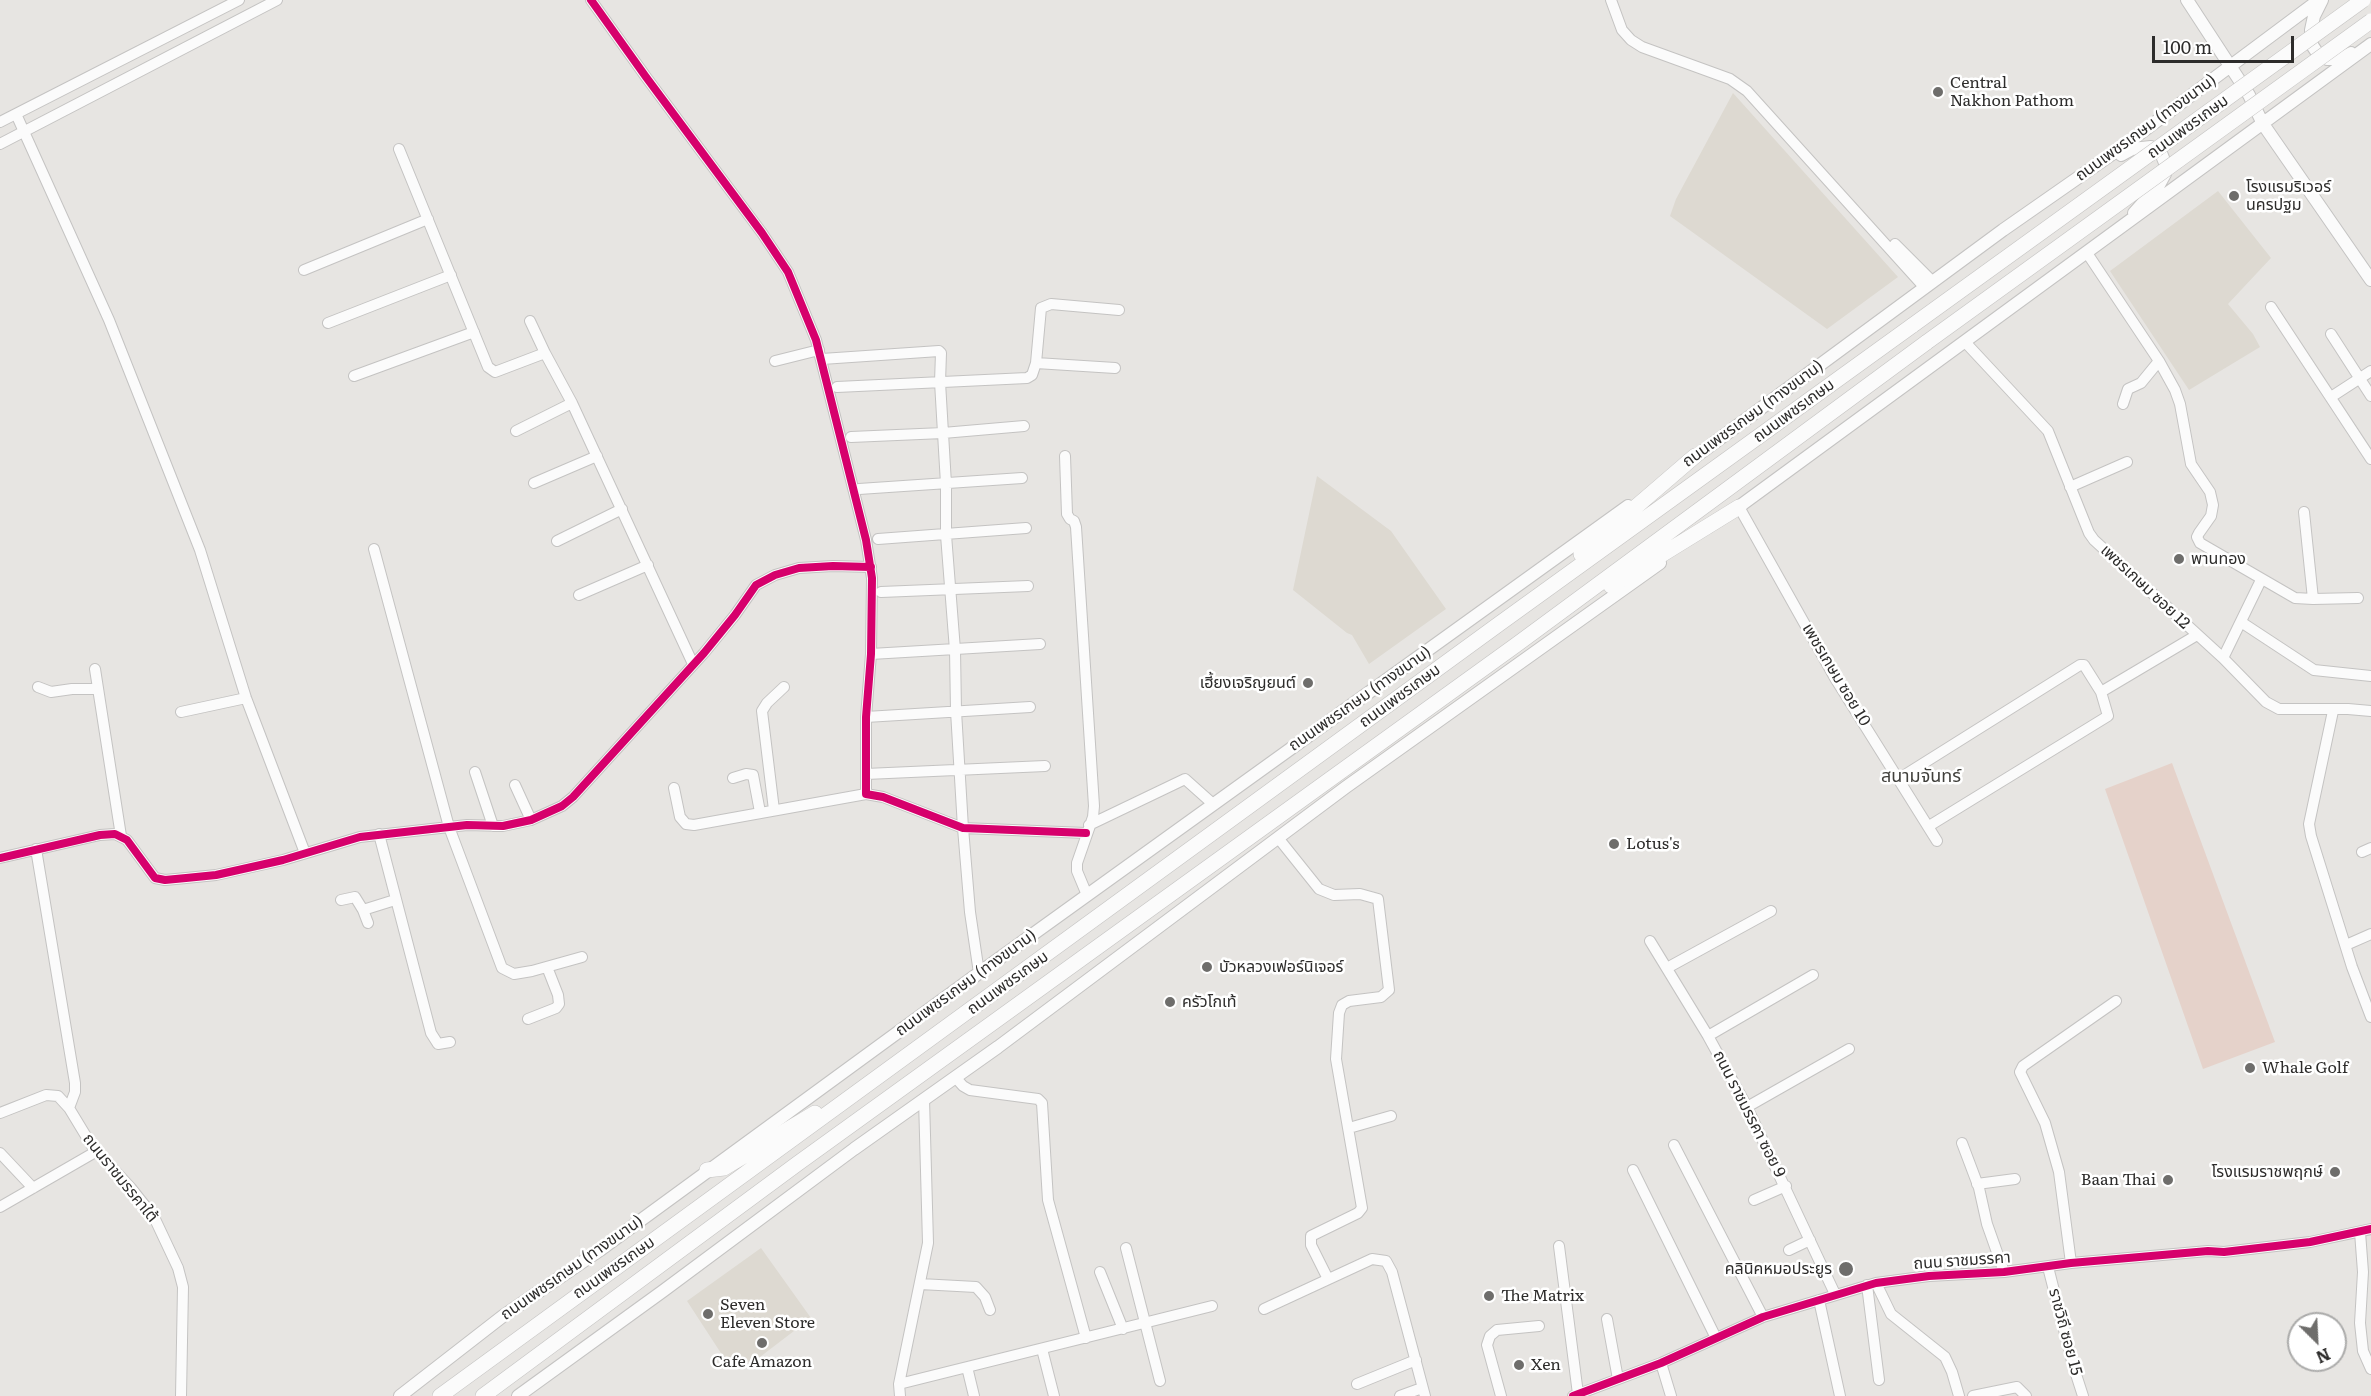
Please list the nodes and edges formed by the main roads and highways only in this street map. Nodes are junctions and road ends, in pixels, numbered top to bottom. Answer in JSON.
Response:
{"nodes":[{"id":1,"x":2187,"y":0,"type":"edge"},
{"id":2,"x":2321,"y":0,"type":"edge"},
{"id":3,"x":2363,"y":0,"type":"edge"},
{"id":4,"x":2371,"y":21,"type":"edge"},
{"id":5,"x":2371,"y":44,"type":"edge"},
{"id":6,"x":2230,"y":66,"type":"junction"},
{"id":7,"x":2263,"y":124,"type":"junction"},
{"id":8,"x":2070,"y":183,"type":"junction"},
{"id":9,"x":2118,"y":230,"type":"junction"},
{"id":10,"x":2371,"y":280,"type":"edge"},
{"id":11,"x":1695,"y":456,"type":"junction"},
{"id":12,"x":1739,"y":507,"type":"junction"},
{"id":13,"x":1499,"y":624,"type":"junction"},
{"id":14,"x":1516,"y":645,"type":"junction"},
{"id":15,"x":852,"y":1097,"type":"junction"},
{"id":16,"x":707,"y":1170,"type":"junction"},
{"id":17,"x":400,"y":1396,"type":"edge"},
{"id":18,"x":440,"y":1396,"type":"edge"},
{"id":19,"x":483,"y":1396,"type":"edge"},
{"id":20,"x":518,"y":1396,"type":"edge"}],
"edges":[{"from":1,"to":6,"type":"main road"},
{"from":2,"to":5,"type":"main road"},
{"from":2,"to":6,"type":"main road","name":"ถนนเพชรเกษม (ทางขนาน)"},
{"from":3,"to":13,"type":"highway","name":"ถนนเพชรเกษม","bridge":true},
{"from":4,"to":14,"type":"highway","name":"ถนนเพชรเกษม","bridge":true},
{"from":5,"to":7,"type":"main road"},
{"from":6,"to":7,"type":"main road"},
{"from":6,"to":8,"type":"main road","name":"ถนนเพชรเกษม (ทางขนาน)"},
{"from":7,"to":9,"type":"main road"},
{"from":7,"to":10,"type":"main road"},
{"from":8,"to":9,"type":"main road"},
{"from":8,"to":11,"type":"main road","name":"ถนนเพชรเกษม (ทางขนาน)"},
{"from":9,"to":12,"type":"main road"},
{"from":11,"to":13,"type":"highway"},
{"from":11,"to":16,"type":"main road","name":"ถนนเพชรเกษม (ทางขนาน)"},
{"from":12,"to":14,"type":"highway"},
{"from":12,"to":20,"type":"main road"},
{"from":13,"to":15,"type":"highway","name":"ถนนเพชรเกษม"},
{"from":14,"to":19,"type":"highway","name":"ถนนเพชรเกษม"},
{"from":15,"to":16,"type":"highway"},
{"from":15,"to":18,"type":"highway","name":"ถนนเพชรเกษม"},
{"from":16,"to":17,"type":"main road","name":"ถนนเพชรเกษม (ทางขนาน)"}]}
